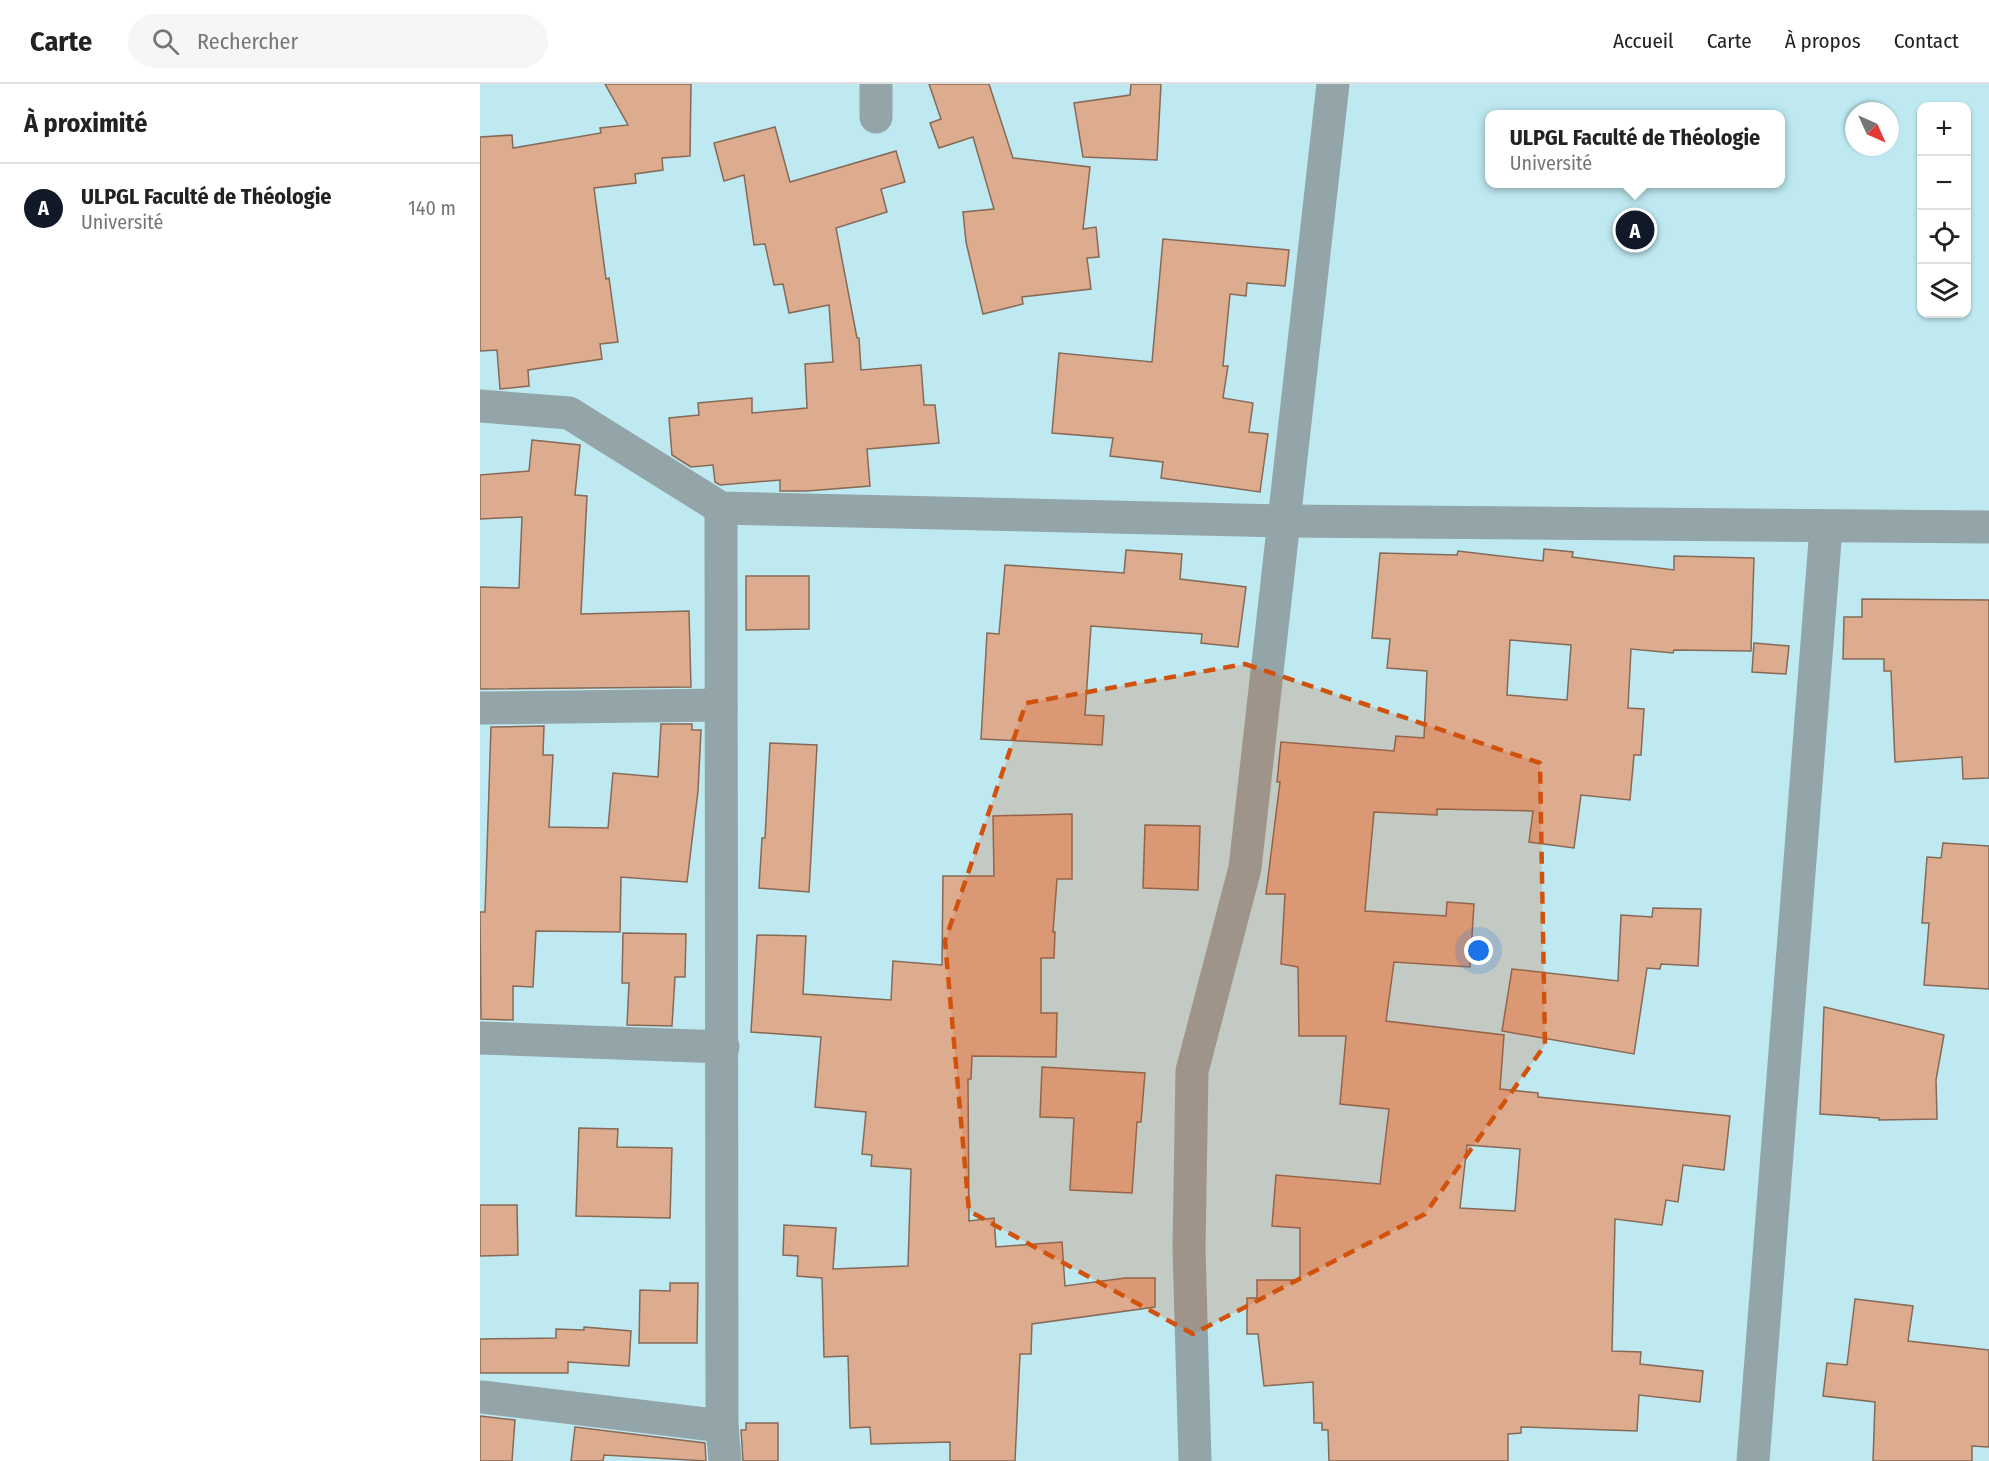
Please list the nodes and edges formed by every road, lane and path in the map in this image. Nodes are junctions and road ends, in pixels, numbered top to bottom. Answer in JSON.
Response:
{"nodes":[{"id":1,"x":876,"y":84,"type":"edge"},
{"id":2,"x":1333,"y":84,"type":"edge"},
{"id":3,"x":876,"y":117,"type":"dead end"},
{"id":4,"x":480,"y":406,"type":"edge"},
{"id":5,"x":721,"y":508,"type":"junction"},
{"id":6,"x":1284,"y":520,"type":"junction"},
{"id":7,"x":1989,"y":527,"type":"edge"},
{"id":8,"x":1826,"y":528,"type":"junction"},
{"id":9,"x":721,"y":705,"type":"junction"},
{"id":10,"x":480,"y":708,"type":"edge"},
{"id":11,"x":480,"y":1038,"type":"edge"},
{"id":12,"x":723,"y":1047,"type":"junction"},
{"id":13,"x":482,"y":1397,"type":"dead end"},
{"id":14,"x":722,"y":1426,"type":"junction"},
{"id":15,"x":725,"y":1461,"type":"edge"},
{"id":16,"x":1195,"y":1461,"type":"edge"},
{"id":17,"x":1753,"y":1461,"type":"edge"}],
"edges":[{"from":1,"to":3,"type":"street"},
{"from":2,"to":6,"type":"street"},
{"from":4,"to":5,"type":"street"},
{"from":5,"to":6,"type":"street"},
{"from":5,"to":9,"type":"street"},
{"from":6,"to":8,"type":"street"},
{"from":6,"to":16,"type":"street"},
{"from":7,"to":8,"type":"street"},
{"from":8,"to":17,"type":"street"},
{"from":9,"to":10,"type":"street"},
{"from":9,"to":12,"type":"street"},
{"from":11,"to":12,"type":"street"},
{"from":12,"to":14,"type":"street"},
{"from":13,"to":14,"type":"street"},
{"from":14,"to":15,"type":"street"}]}
